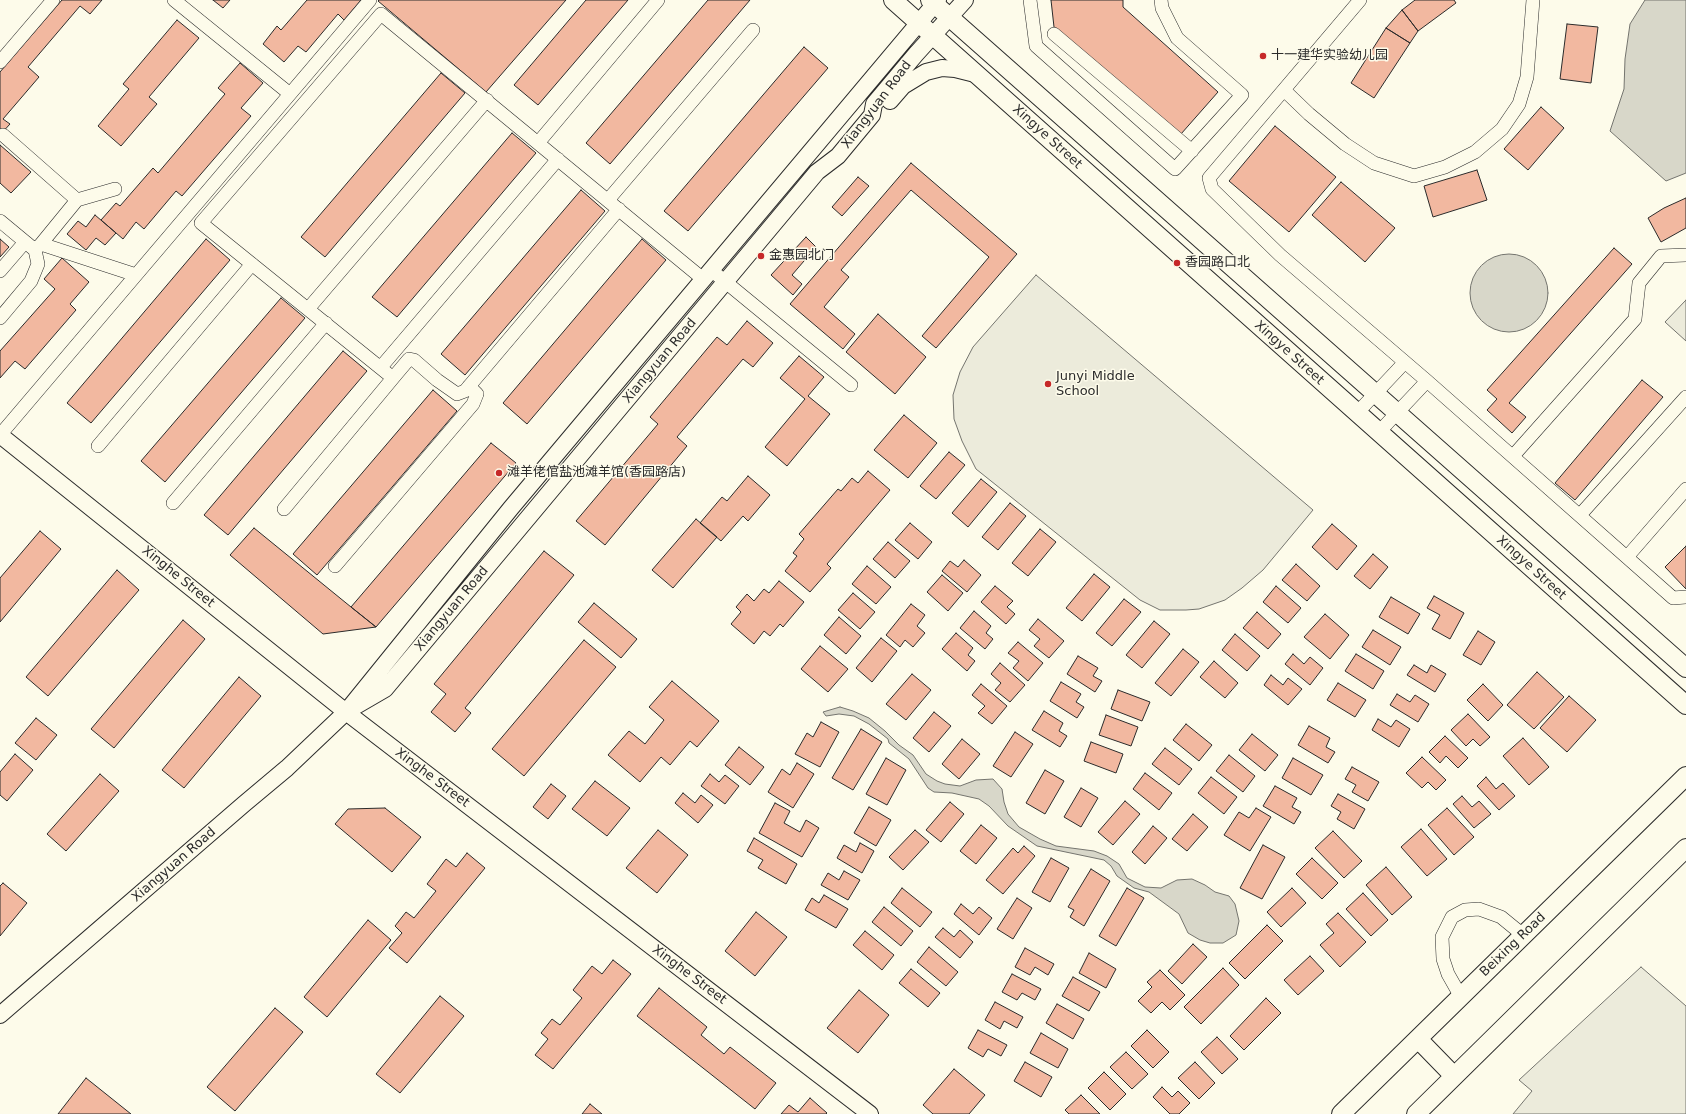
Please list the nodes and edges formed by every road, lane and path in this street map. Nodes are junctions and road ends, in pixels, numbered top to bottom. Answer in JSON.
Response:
{"nodes":[{"id":1,"x":53,"y":0,"type":"edge"},
{"id":2,"x":174,"y":0,"type":"edge"},
{"id":3,"x":370,"y":0,"type":"edge"},
{"id":4,"x":658,"y":0,"type":"edge"},
{"id":5,"x":893,"y":0,"type":"edge"},
{"id":6,"x":965,"y":0,"type":"edge"},
{"id":7,"x":1030,"y":0,"type":"edge"},
{"id":8,"x":1161,"y":0,"type":"edge"},
{"id":9,"x":1360,"y":0,"type":"edge"},
{"id":10,"x":1533,"y":0,"type":"edge"},
{"id":11,"x":934,"y":1,"type":"edge"},
{"id":12,"x":949,"y":17,"type":"junction"},
{"id":13,"x":918,"y":23,"type":"junction"},
{"id":14,"x":753,"y":30,"type":"dead end"},
{"id":15,"x":1054,"y":34,"type":"dead end"},
{"id":16,"x":932,"y":36,"type":"junction"},
{"id":17,"x":0,"y":62,"type":"edge"},
{"id":18,"x":975,"y":74,"type":"junction"},
{"id":19,"x":1284,"y":90,"type":"junction"},
{"id":20,"x":290,"y":94,"type":"junction"},
{"id":21,"x":487,"y":100,"type":"junction"},
{"id":22,"x":872,"y":115,"type":"junction"},
{"id":23,"x":3,"y":135,"type":"dead end"},
{"id":24,"x":538,"y":143,"type":"junction"},
{"id":25,"x":1192,"y":151,"type":"junction"},
{"id":26,"x":558,"y":159,"type":"junction"},
{"id":27,"x":115,"y":189,"type":"dead end"},
{"id":28,"x":77,"y":200,"type":"junction"},
{"id":29,"x":608,"y":200,"type":"junction"},
{"id":30,"x":619,"y":209,"type":"junction"},
{"id":31,"x":0,"y":221,"type":"edge"},
{"id":32,"x":34,"y":246,"type":"junction"},
{"id":33,"x":1686,"y":255,"type":"edge"},
{"id":34,"x":252,"y":264,"type":"junction"},
{"id":35,"x":0,"y":271,"type":"edge"},
{"id":36,"x":707,"y":274,"type":"junction"},
{"id":37,"x":136,"y":275,"type":"junction"},
{"id":38,"x":726,"y":282,"type":"junction"},
{"id":39,"x":308,"y":309,"type":"junction"},
{"id":40,"x":0,"y":318,"type":"edge"},
{"id":41,"x":326,"y":323,"type":"junction"},
{"id":42,"x":1405,"y":362,"type":"junction"},
{"id":43,"x":381,"y":368,"type":"junction"},
{"id":44,"x":393,"y":378,"type":"junction"},
{"id":45,"x":1427,"y":381,"type":"junction"},
{"id":46,"x":851,"y":385,"type":"dead end"},
{"id":47,"x":469,"y":386,"type":"junction"},
{"id":48,"x":1375,"y":393,"type":"junction"},
{"id":49,"x":1686,"y":397,"type":"edge"},
{"id":50,"x":1357,"y":413,"type":"junction"},
{"id":51,"x":1397,"y":413,"type":"junction"},
{"id":52,"x":1379,"y":432,"type":"junction"},
{"id":53,"x":0,"y":435,"type":"edge"},
{"id":54,"x":98,"y":446,"type":"dead end"},
{"id":55,"x":1513,"y":456,"type":"junction"},
{"id":56,"x":1686,"y":489,"type":"edge"},
{"id":57,"x":173,"y":503,"type":"dead end"},
{"id":58,"x":284,"y":510,"type":"dead end"},
{"id":59,"x":1580,"y":516,"type":"junction"},
{"id":60,"x":1627,"y":557,"type":"junction"},
{"id":61,"x":335,"y":566,"type":"dead end"},
{"id":62,"x":1686,"y":597,"type":"edge"},
{"id":63,"x":1686,"y":668,"type":"edge"},
{"id":64,"x":1686,"y":705,"type":"edge"},
{"id":65,"x":346,"y":712,"type":"junction"},
{"id":66,"x":1686,"y":776,"type":"edge"},
{"id":67,"x":1686,"y":848,"type":"edge"},
{"id":68,"x":1523,"y":936,"type":"junction"},
{"id":69,"x":1460,"y":997,"type":"junction"},
{"id":70,"x":0,"y":1015,"type":"edge"},
{"id":71,"x":1418,"y":1039,"type":"junction"},
{"id":72,"x":1454,"y":1076,"type":"junction"},
{"id":73,"x":870,"y":1114,"type":"edge"},
{"id":74,"x":1341,"y":1114,"type":"edge"},
{"id":75,"x":1416,"y":1114,"type":"edge"}],
"edges":[{"from":1,"to":17,"type":"street"},
{"from":2,"to":20,"type":"street"},
{"from":3,"to":20,"type":"street"},
{"from":4,"to":24,"type":"street"},
{"from":5,"to":13,"type":"main road","name":"Xingye Street"},
{"from":6,"to":12,"type":"street","name":"Xiangyuan Road"},
{"from":7,"to":25,"type":"street"},
{"from":8,"to":25,"type":"street"},
{"from":9,"to":19,"type":"street"},
{"from":10,"to":19,"type":"street"},
{"from":11,"to":12,"type":"main road","name":"Xingye Street"},
{"from":11,"to":13,"type":"street","name":"Xiangyuan Road"},
{"from":12,"to":16,"type":"street","name":"Xiangyuan Road"},
{"from":12,"to":48,"type":"main road","name":"Xingye Street"},
{"from":13,"to":16,"type":"main road","name":"Xingye Street"},
{"from":13,"to":36,"type":"street","name":"Xiangyuan Road"},
{"from":14,"to":29,"type":"street"},
{"from":15,"to":25,"type":"street"},
{"from":16,"to":18,"type":"main road","name":"Xingye Street"},
{"from":16,"to":22,"type":"street","name":"Xiangyuan Road"},
{"from":18,"to":22,"type":"street"},
{"from":18,"to":50,"type":"main road","name":"Xingye Street"},
{"from":19,"to":42,"type":"street"},
{"from":20,"to":37,"type":"street"},
{"from":21,"to":24,"type":"street"},
{"from":21,"to":34,"type":"street"},
{"from":21,"to":39,"type":"street"},
{"from":22,"to":38,"type":"street","name":"Xiangyuan Road"},
{"from":23,"to":28,"type":"street"},
{"from":24,"to":26,"type":"street"},
{"from":26,"to":29,"type":"street"},
{"from":26,"to":43,"type":"street"},
{"from":27,"to":28,"type":"street"},
{"from":28,"to":32,"type":"street"},
{"from":29,"to":30,"type":"street"},
{"from":30,"to":36,"type":"street"},
{"from":30,"to":47,"type":"street"},
{"from":31,"to":32,"type":"street"},
{"from":32,"to":35,"type":"street"},
{"from":32,"to":37,"type":"street"},
{"from":32,"to":40,"type":"street"},
{"from":33,"to":55,"type":"street"},
{"from":34,"to":39,"type":"street"},
{"from":34,"to":54,"type":"street"},
{"from":36,"to":38,"type":"street"},
{"from":36,"to":65,"type":"street","name":"Xiangyuan Road"},
{"from":37,"to":53,"type":"street"},
{"from":38,"to":46,"type":"street"},
{"from":38,"to":65,"type":"street","name":"Xiangyuan Road"},
{"from":39,"to":41,"type":"street"},
{"from":41,"to":43,"type":"street"},
{"from":41,"to":57,"type":"street"},
{"from":42,"to":45,"type":"street"},
{"from":42,"to":48,"type":"street"},
{"from":43,"to":44,"type":"street"},
{"from":44,"to":47,"type":"street"},
{"from":44,"to":58,"type":"street"},
{"from":45,"to":51,"type":"street"},
{"from":45,"to":55,"type":"street"},
{"from":47,"to":61,"type":"street"},
{"from":48,"to":50,"type":"street"},
{"from":48,"to":51,"type":"main road","name":"Xingye Street"},
{"from":49,"to":59,"type":"street"},
{"from":50,"to":52,"type":"main road","name":"Xingye Street"},
{"from":51,"to":52,"type":"street"},
{"from":51,"to":63,"type":"main road","name":"Xingye Street"},
{"from":52,"to":64,"type":"main road","name":"Xingye Street"},
{"from":53,"to":65,"type":"street","name":"Xinghe Street"},
{"from":55,"to":59,"type":"street"},
{"from":56,"to":60,"type":"street"},
{"from":59,"to":60,"type":"street"},
{"from":60,"to":62,"type":"street"},
{"from":65,"to":70,"type":"street","name":"Xiangyuan Road"},
{"from":65,"to":73,"type":"street","name":"Xinghe Street"},
{"from":66,"to":68,"type":"main road","name":"Beixing Road"},
{"from":67,"to":72,"type":"main road"},
{"from":68,"to":69,"type":"main road","name":"Beixing Road"},
{"from":68,"to":69,"type":"street"},
{"from":69,"to":71,"type":"main road","name":"Beixing Road"},
{"from":71,"to":72,"type":"main road"},
{"from":71,"to":74,"type":"main road","name":"Beixing Road"},
{"from":72,"to":75,"type":"main road"}]}
